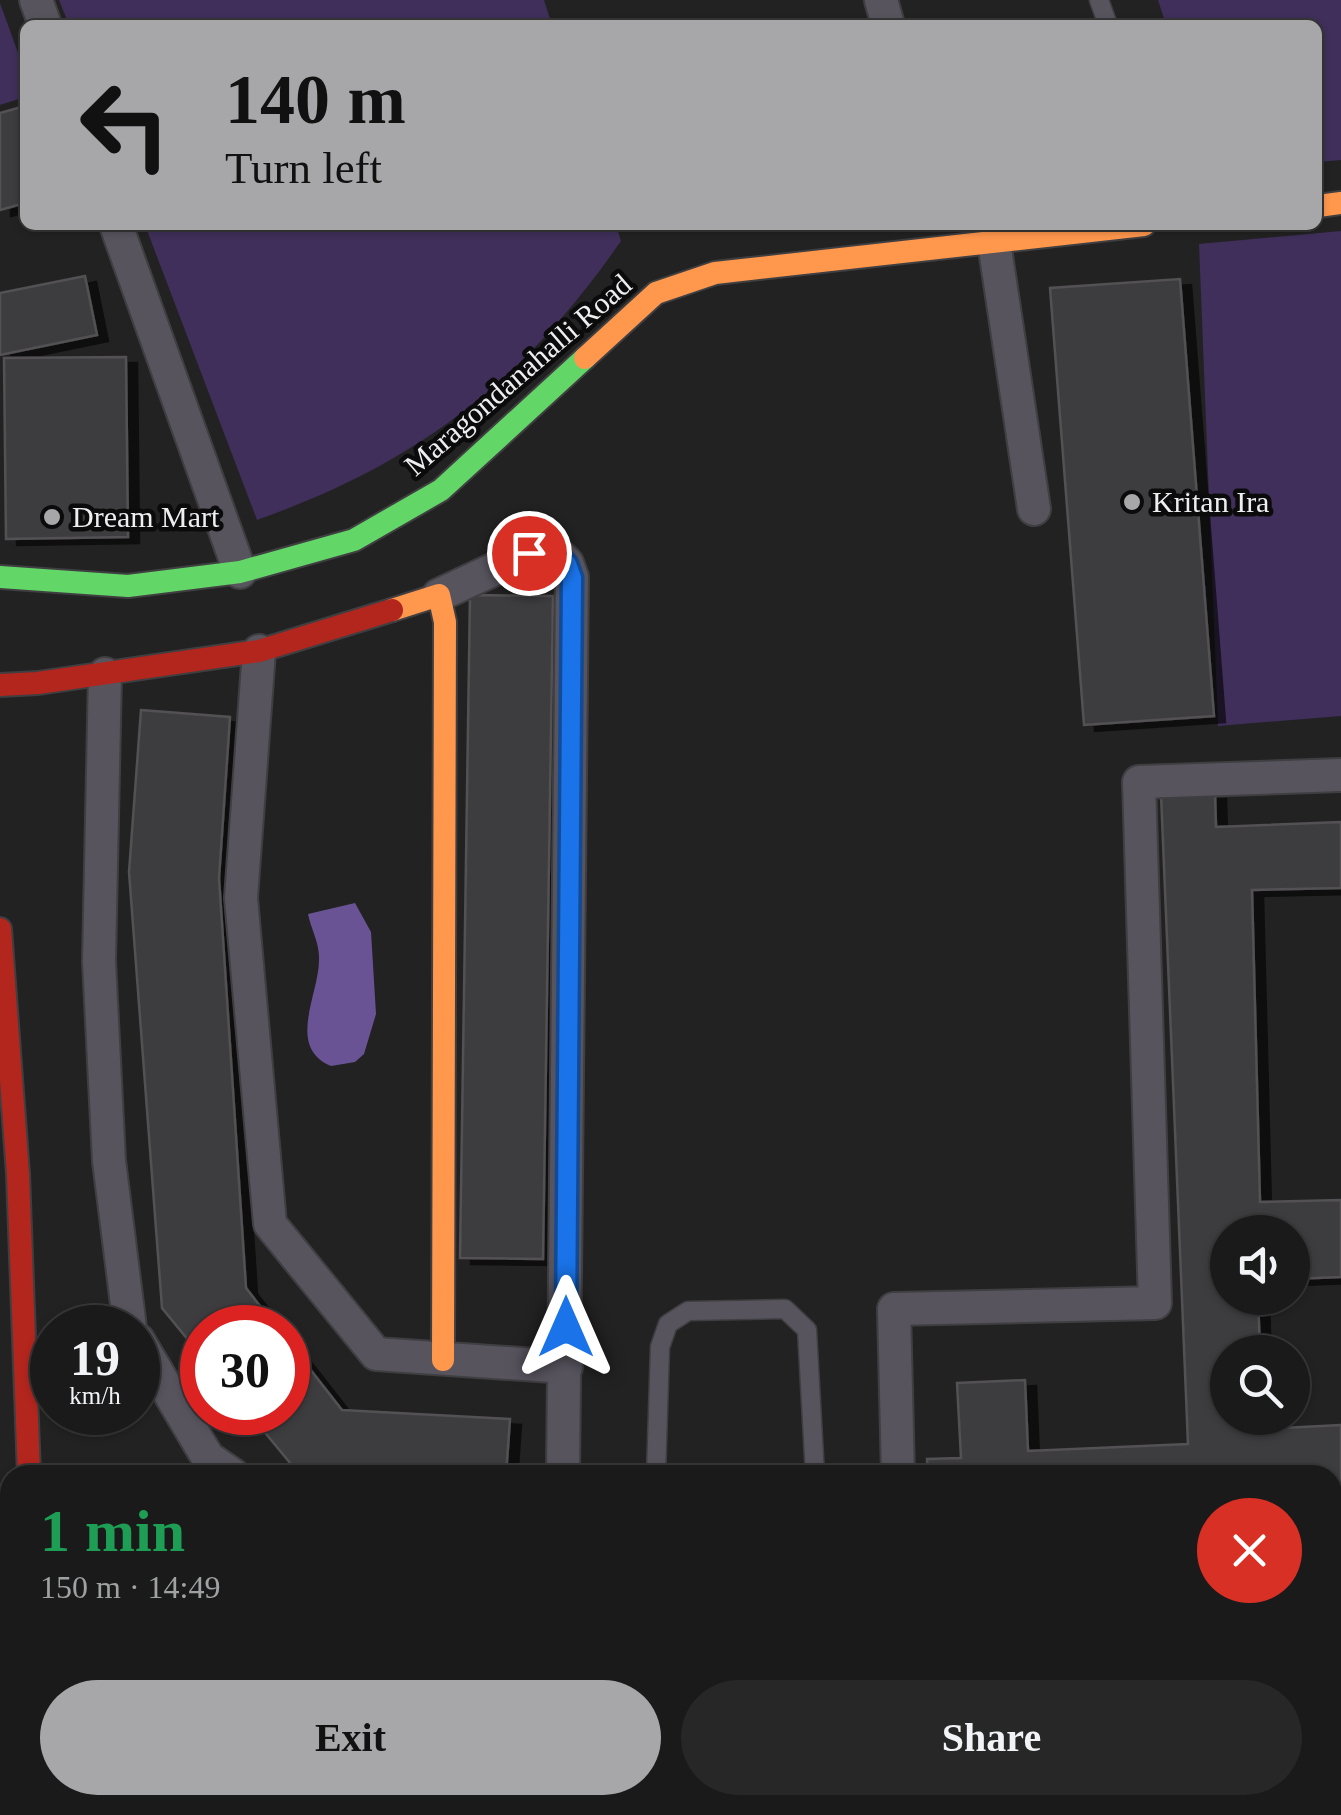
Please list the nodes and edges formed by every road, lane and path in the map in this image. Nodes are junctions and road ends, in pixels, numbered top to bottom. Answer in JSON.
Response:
{"nodes":[{"id":1,"x":118,"y":230,"type":"edge"},
{"id":2,"x":1100,"y":230,"type":"edge"},
{"id":3,"x":948,"y":236,"type":"edge"},
{"id":4,"x":994,"y":242,"type":"junction"},
{"id":5,"x":1034,"y":509,"type":"dead end"},
{"id":6,"x":240,"y":572,"type":"junction"},
{"id":7,"x":0,"y":577,"type":"edge"},
{"id":8,"x":439,"y":594,"type":"junction"},
{"id":9,"x":259,"y":651,"type":"junction"},
{"id":10,"x":105,"y":674,"type":"junction"},
{"id":11,"x":0,"y":684,"type":"edge"},
{"id":12,"x":1341,"y":775,"type":"edge"},
{"id":13,"x":0,"y":928,"type":"edge"},
{"id":14,"x":127,"y":1305,"type":"edge"},
{"id":15,"x":443,"y":1360,"type":"junction"},
{"id":16,"x":566,"y":1366,"type":"junction"},
{"id":17,"x":160,"y":1377,"type":"edge"},
{"id":18,"x":29,"y":1465,"type":"edge"},
{"id":19,"x":218,"y":1465,"type":"edge"},
{"id":20,"x":564,"y":1465,"type":"edge"},
{"id":21,"x":656,"y":1465,"type":"edge"},
{"id":22,"x":814,"y":1465,"type":"edge"},
{"id":23,"x":898,"y":1465,"type":"edge"}],
"edges":[{"from":1,"to":6,"type":"street"},
{"from":2,"to":4,"type":"street","name":"Maragondanahalli Road"},
{"from":3,"to":4,"type":"street","name":"Maragondanahalli Road"},
{"from":3,"to":6,"type":"street","name":"Maragondanahalli Road"},
{"from":4,"to":5,"type":"street"},
{"from":6,"to":7,"type":"street","name":"Maragondanahalli Road"},
{"from":8,"to":9,"type":"street"},
{"from":8,"to":15,"type":"street"},
{"from":8,"to":16,"type":"street"},
{"from":9,"to":10,"type":"street"},
{"from":9,"to":15,"type":"street"},
{"from":10,"to":11,"type":"street"},
{"from":10,"to":14,"type":"street"},
{"from":12,"to":23,"type":"street"},
{"from":13,"to":18,"type":"street"},
{"from":15,"to":16,"type":"street"},
{"from":16,"to":20,"type":"street"},
{"from":17,"to":19,"type":"street"},
{"from":21,"to":22,"type":"lane"}]}
